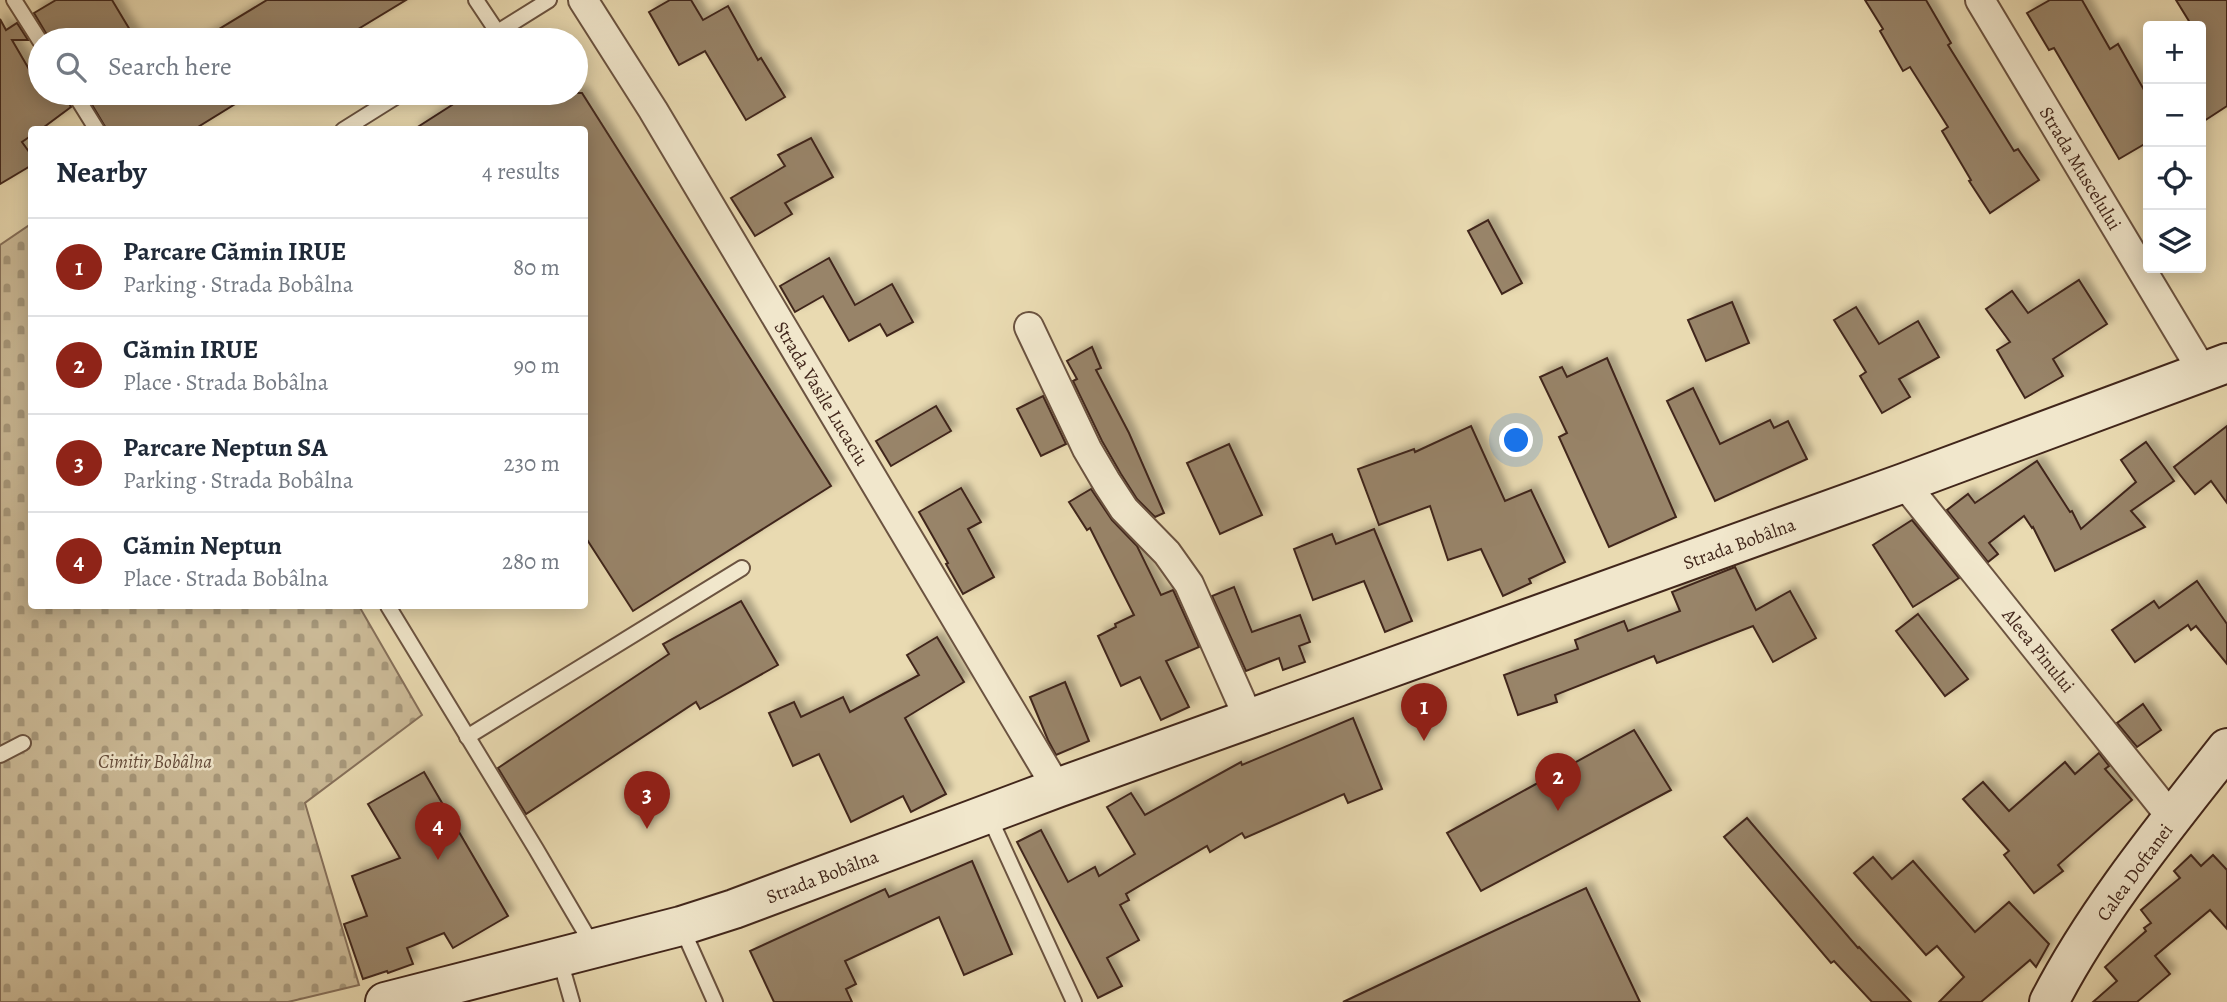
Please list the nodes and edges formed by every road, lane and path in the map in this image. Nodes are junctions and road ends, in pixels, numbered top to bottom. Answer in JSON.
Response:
{"nodes":[{"id":1,"x":14,"y":0,"type":"edge"},
{"id":2,"x":476,"y":0,"type":"edge"},
{"id":3,"x":549,"y":0,"type":"edge"},
{"id":4,"x":583,"y":0,"type":"edge"},
{"id":5,"x":1980,"y":0,"type":"edge"},
{"id":6,"x":32,"y":28,"type":"edge"},
{"id":7,"x":488,"y":28,"type":"edge"},
{"id":8,"x":504,"y":28,"type":"edge"},
{"id":9,"x":81,"y":105,"type":"edge"},
{"id":10,"x":383,"y":105,"type":"edge"},
{"id":11,"x":95,"y":126,"type":"edge"},
{"id":12,"x":349,"y":126,"type":"edge"},
{"id":13,"x":1029,"y":327,"type":"dead end"},
{"id":14,"x":2215,"y":367,"type":"edge"},
{"id":15,"x":1904,"y":483,"type":"junction"},
{"id":16,"x":742,"y":568,"type":"dead end"},
{"id":17,"x":390,"y":609,"type":"edge"},
{"id":18,"x":1249,"y":719,"type":"junction"},
{"id":19,"x":467,"y":737,"type":"junction"},
{"id":20,"x":23,"y":743,"type":"dead end"},
{"id":21,"x":2227,"y":748,"type":"edge"},
{"id":22,"x":0,"y":755,"type":"edge"},
{"id":23,"x":1057,"y":788,"type":"junction"},
{"id":24,"x":988,"y":813,"type":"junction"},
{"id":25,"x":2172,"y":818,"type":"junction"},
{"id":26,"x":681,"y":926,"type":"junction"},
{"id":27,"x":577,"y":954,"type":"junction"},
{"id":28,"x":385,"y":1002,"type":"edge"},
{"id":29,"x":572,"y":1002,"type":"edge"},
{"id":30,"x":715,"y":1002,"type":"edge"},
{"id":31,"x":1074,"y":1002,"type":"edge"},
{"id":32,"x":2049,"y":1002,"type":"edge"}],
"edges":[{"from":1,"to":6,"type":"lane"},
{"from":2,"to":7,"type":"lane"},
{"from":3,"to":8,"type":"lane"},
{"from":4,"to":23,"type":"street","name":"Strada Vasile Lucaciu"},
{"from":5,"to":14,"type":"street","name":"Strada Muscelului"},
{"from":9,"to":11,"type":"lane"},
{"from":10,"to":12,"type":"lane"},
{"from":13,"to":18,"type":"street"},
{"from":14,"to":15,"type":"main road","name":"Strada Bobâlna"},
{"from":15,"to":18,"type":"main road","name":"Strada Bobâlna"},
{"from":15,"to":25,"type":"street","name":"Aleea Pinului"},
{"from":16,"to":19,"type":"lane"},
{"from":17,"to":19,"type":"lane"},
{"from":18,"to":23,"type":"main road","name":"Strada Bobâlna"},
{"from":19,"to":27,"type":"lane"},
{"from":20,"to":22,"type":"lane"},
{"from":21,"to":25,"type":"main road","name":"Calea Doftanei"},
{"from":23,"to":24,"type":"main road","name":"Strada Bobâlna"},
{"from":24,"to":26,"type":"main road","name":"Strada Bobâlna"},
{"from":24,"to":31,"type":"lane"},
{"from":25,"to":32,"type":"main road","name":"Calea Doftanei"},
{"from":26,"to":27,"type":"main road","name":"Strada Bobâlna"},
{"from":26,"to":30,"type":"lane"},
{"from":27,"to":28,"type":"main road","name":"Strada Bobâlna"},
{"from":27,"to":29,"type":"lane"}]}
